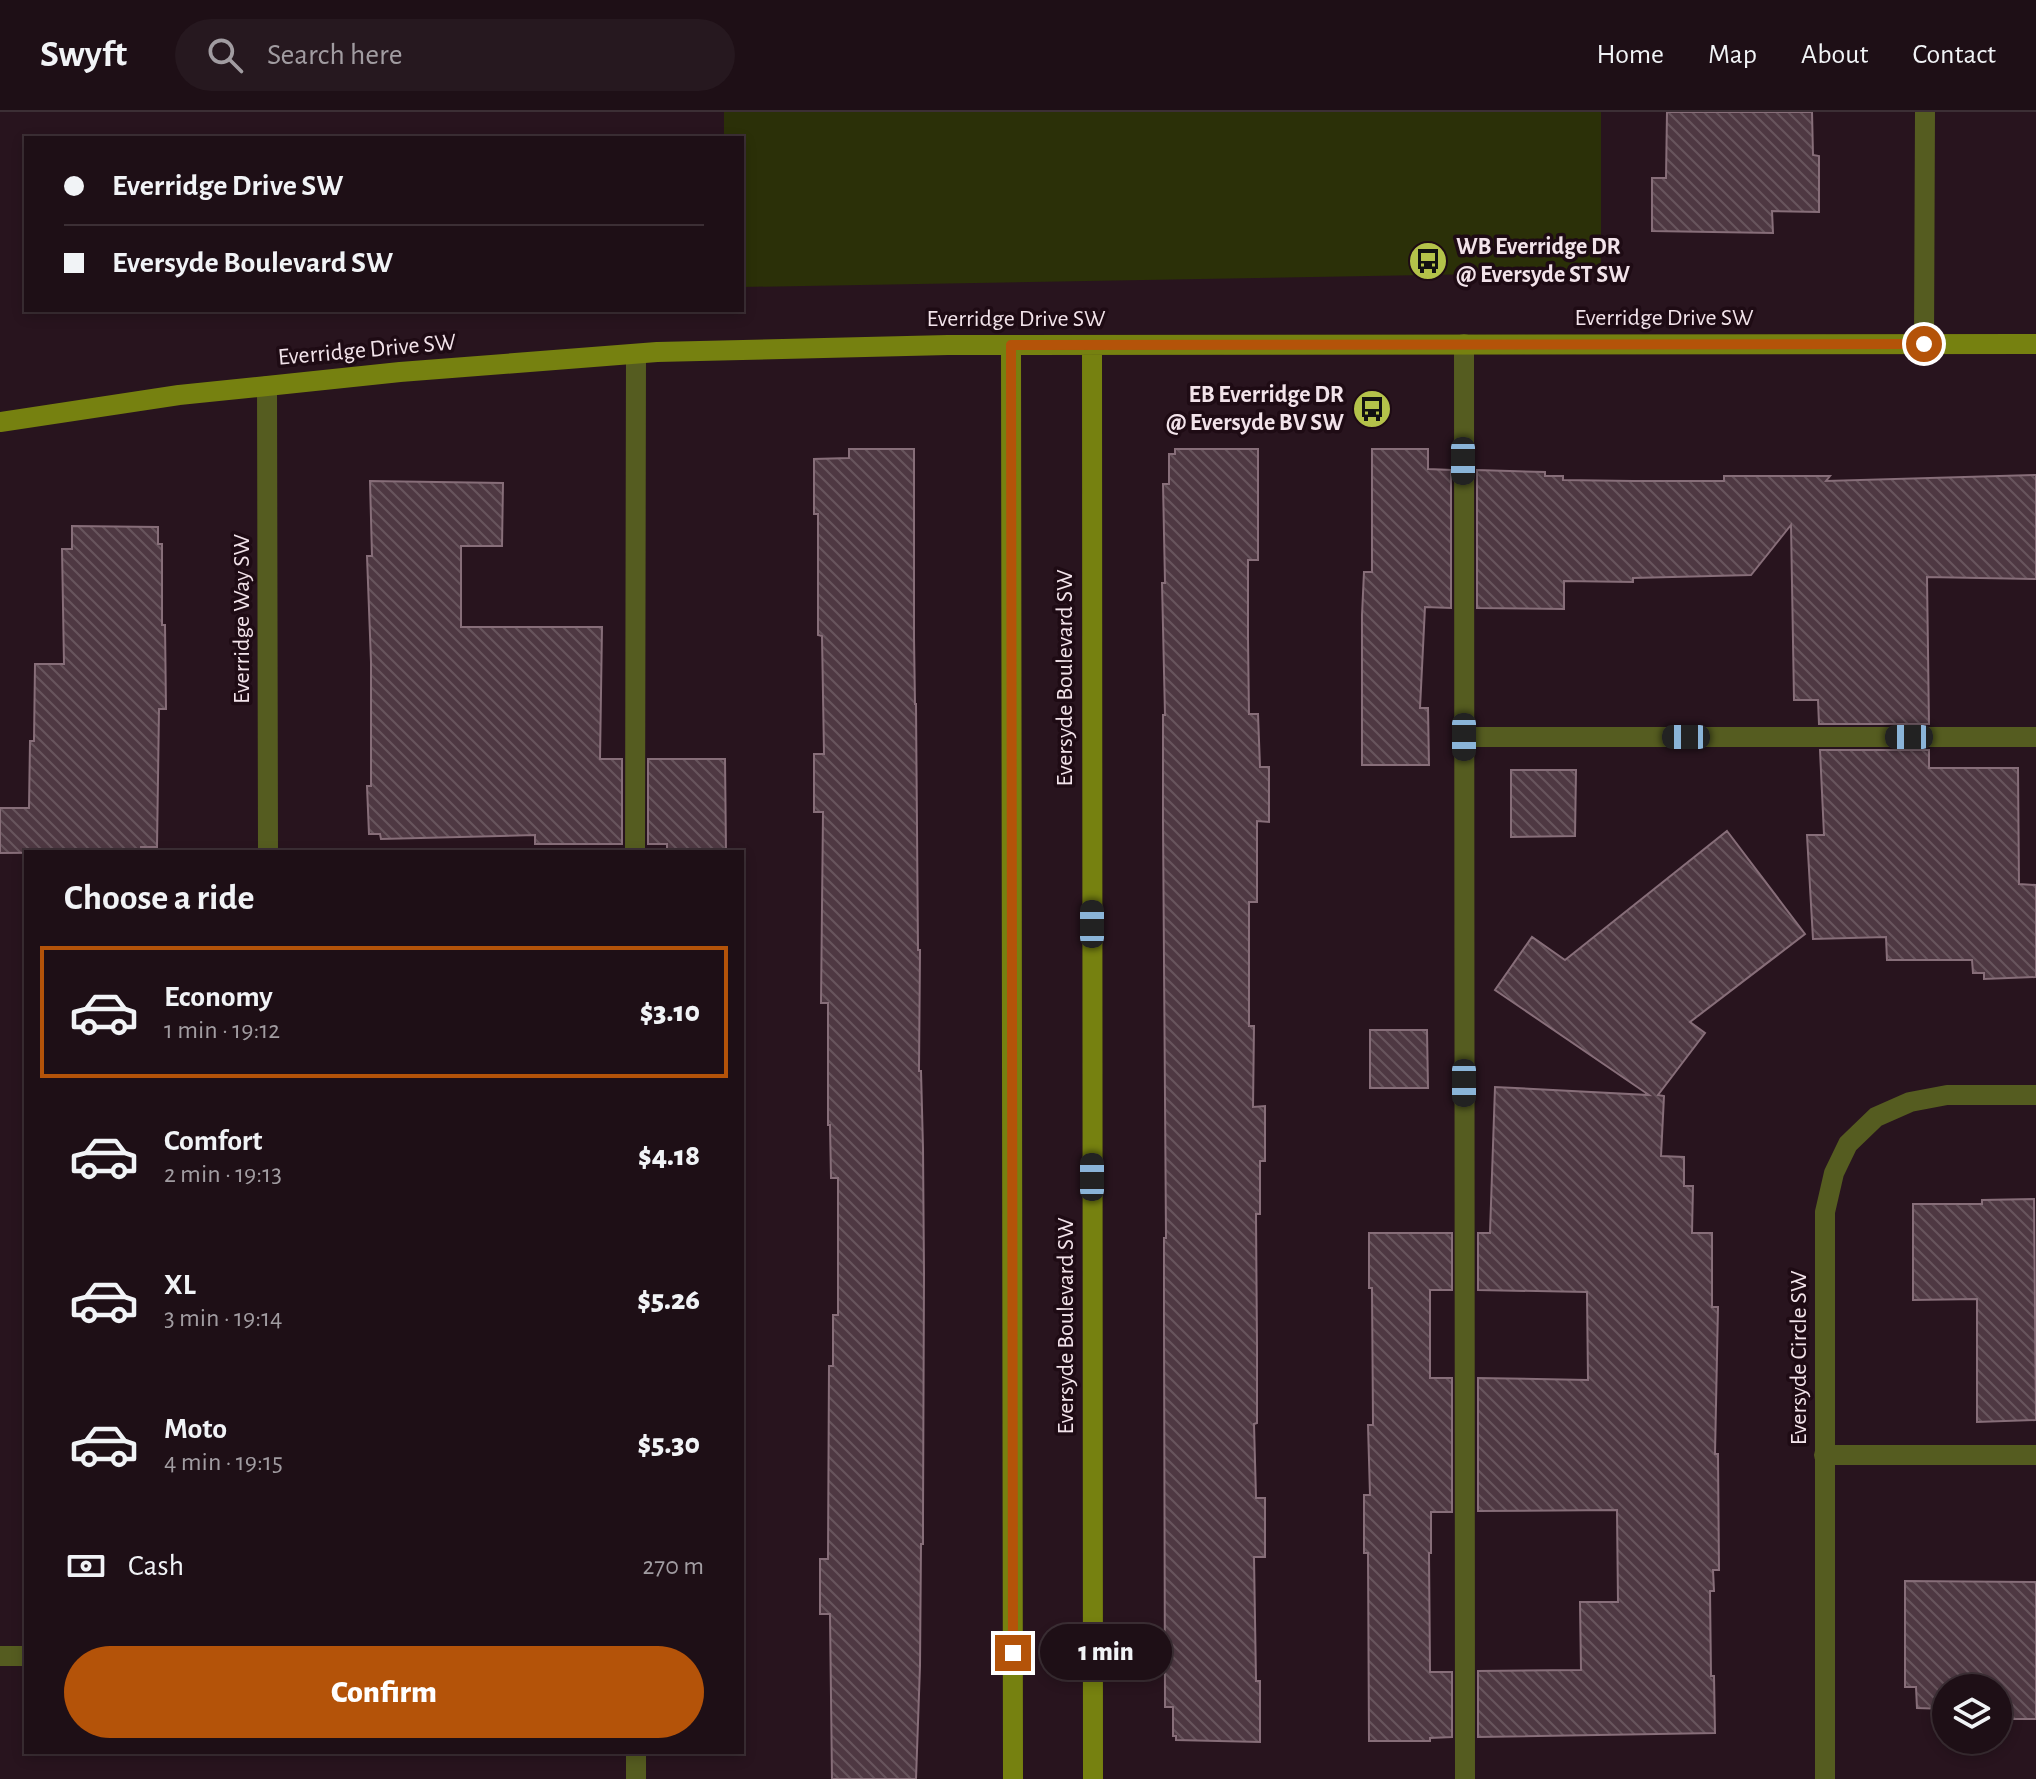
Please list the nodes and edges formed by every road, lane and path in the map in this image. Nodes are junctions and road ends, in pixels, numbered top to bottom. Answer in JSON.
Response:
{"nodes":[{"id":1,"x":1925,"y":112,"type":"edge"},
{"id":2,"x":1464,"y":344,"type":"junction"},
{"id":3,"x":1924,"y":344,"type":"junction"},
{"id":4,"x":2036,"y":344,"type":"edge"},
{"id":5,"x":1011,"y":345,"type":"junction"},
{"id":6,"x":1092,"y":345,"type":"junction"},
{"id":7,"x":636,"y":354,"type":"junction"},
{"id":8,"x":267,"y":386,"type":"junction"},
{"id":9,"x":0,"y":422,"type":"edge"},
{"id":10,"x":1464,"y":737,"type":"junction"},
{"id":11,"x":2036,"y":737,"type":"edge"},
{"id":12,"x":268,"y":850,"type":"edge"},
{"id":13,"x":635,"y":850,"type":"edge"},
{"id":14,"x":2036,"y":1095,"type":"edge"},
{"id":15,"x":1824,"y":1455,"type":"junction"},
{"id":16,"x":2036,"y":1455,"type":"edge"},
{"id":17,"x":0,"y":1656,"type":"edge"},
{"id":18,"x":24,"y":1656,"type":"edge"},
{"id":19,"x":636,"y":1754,"type":"edge"},
{"id":20,"x":636,"y":1779,"type":"edge"},
{"id":21,"x":1013,"y":1779,"type":"edge"},
{"id":22,"x":1093,"y":1779,"type":"edge"},
{"id":23,"x":1465,"y":1779,"type":"edge"},
{"id":24,"x":1825,"y":1779,"type":"edge"}],
"edges":[{"from":1,"to":3,"type":"street"},
{"from":2,"to":3,"type":"street","name":"Everridge Drive SW"},
{"from":2,"to":6,"type":"street","name":"Everridge Drive SW"},
{"from":2,"to":10,"type":"street"},
{"from":3,"to":4,"type":"street","name":"Everridge Drive SW"},
{"from":5,"to":6,"type":"street","name":"Everridge Drive SW"},
{"from":5,"to":7,"type":"street","name":"Everridge Drive SW"},
{"from":5,"to":21,"type":"street"},
{"from":6,"to":22,"type":"street","name":"Eversyde Boulevard SW"},
{"from":7,"to":8,"type":"street","name":"Everridge Drive SW"},
{"from":7,"to":13,"type":"street"},
{"from":8,"to":9,"type":"street","name":"Everridge Drive SW"},
{"from":8,"to":12,"type":"street","name":"Everridge Way SW"},
{"from":10,"to":11,"type":"street"},
{"from":10,"to":23,"type":"street"},
{"from":14,"to":15,"type":"street","name":"Eversyde Circle SW"},
{"from":15,"to":16,"type":"street"},
{"from":15,"to":24,"type":"street","name":"Eversyde Circle SW"},
{"from":17,"to":18,"type":"street"},
{"from":19,"to":20,"type":"street"}]}
